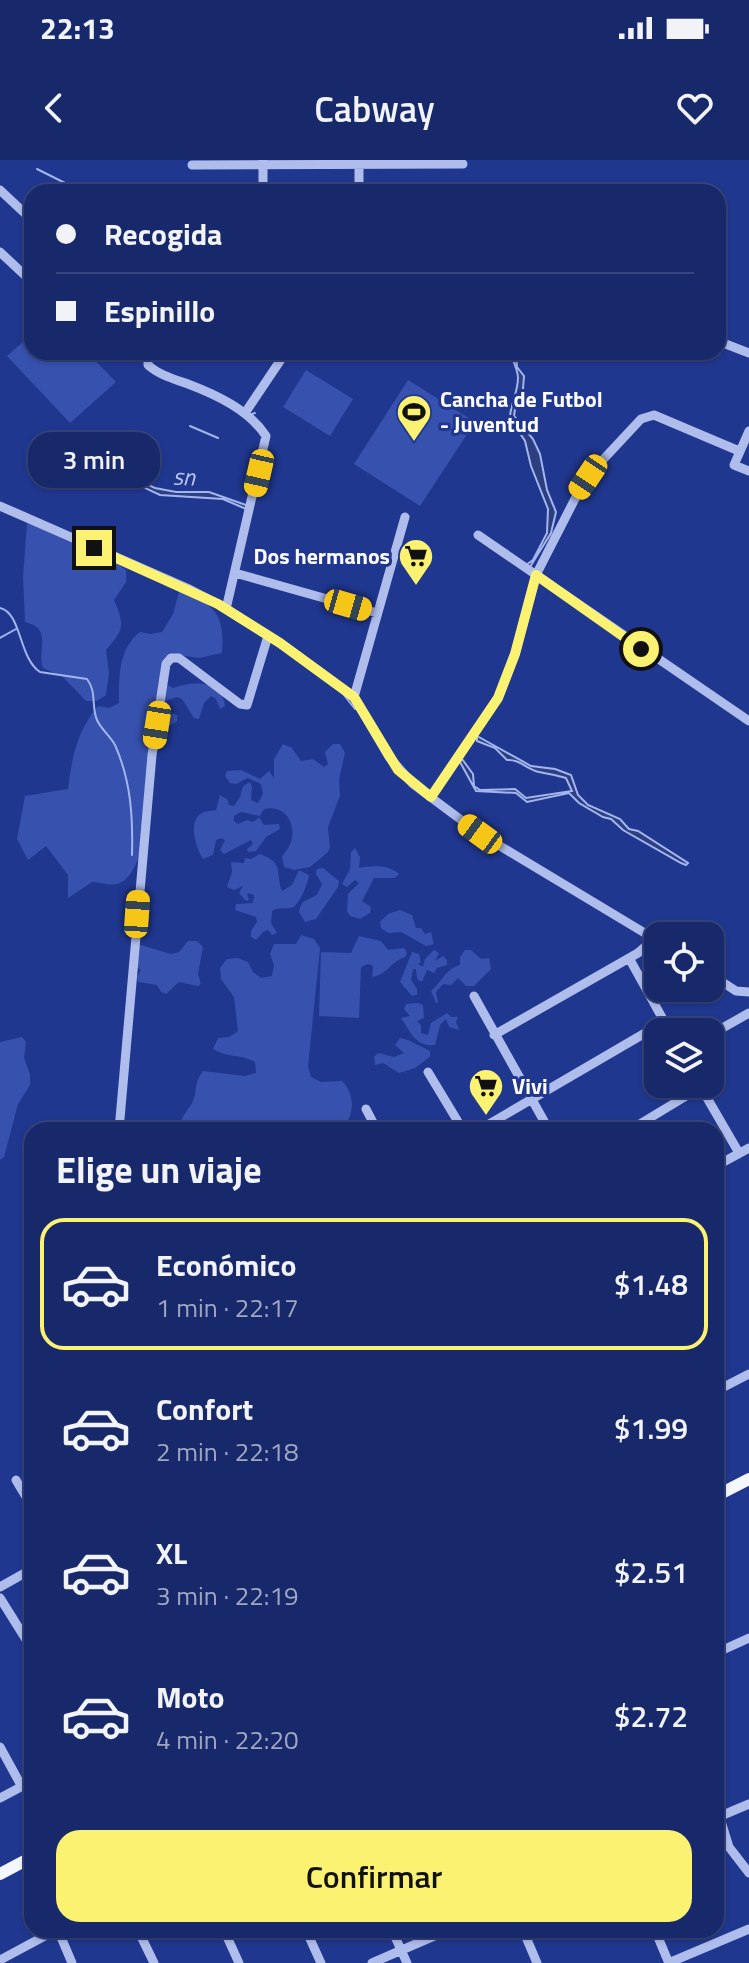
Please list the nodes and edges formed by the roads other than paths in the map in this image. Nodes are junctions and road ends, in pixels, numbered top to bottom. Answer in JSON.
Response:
{"nodes":[{"id":1,"x":359,"y":162,"type":"edge"},
{"id":2,"x":266,"y":163,"type":"edge"},
{"id":3,"x":463,"y":164,"type":"dead end"},
{"id":4,"x":192,"y":165,"type":"dead end"},
{"id":5,"x":264,"y":184,"type":"edge"},
{"id":6,"x":359,"y":184,"type":"edge"},
{"id":7,"x":0,"y":190,"type":"edge"},
{"id":8,"x":24,"y":212,"type":"edge"},
{"id":9,"x":0,"y":252,"type":"edge"},
{"id":10,"x":24,"y":274,"type":"edge"},
{"id":11,"x":726,"y":344,"type":"edge"},
{"id":12,"x":749,"y":353,"type":"edge"},
{"id":13,"x":148,"y":360,"type":"edge"},
{"id":14,"x":281,"y":360,"type":"edge"},
{"id":15,"x":245,"y":413,"type":"junction"},
{"id":16,"x":749,"y":431,"type":"edge"},
{"id":17,"x":739,"y":451,"type":"junction"},
{"id":18,"x":749,"y":471,"type":"edge"},
{"id":19,"x":0,"y":506,"type":"edge"},
{"id":20,"x":405,"y":517,"type":"dead end"},
{"id":21,"x":478,"y":535,"type":"dead end"},
{"id":22,"x":530,"y":572,"type":"junction"},
{"id":23,"x":235,"y":573,"type":"junction"},
{"id":24,"x":226,"y":609,"type":"junction"},
{"id":25,"x":377,"y":613,"type":"junction"},
{"id":26,"x":268,"y":636,"type":"junction"},
{"id":27,"x":354,"y":697,"type":"junction"},
{"id":28,"x":749,"y":721,"type":"edge"},
{"id":29,"x":431,"y":797,"type":"junction"},
{"id":30,"x":644,"y":933,"type":"edge"},
{"id":31,"x":644,"y":949,"type":"edge"},
{"id":32,"x":629,"y":958,"type":"junction"},
{"id":33,"x":724,"y":983,"type":"edge"},
{"id":34,"x":748,"y":995,"type":"edge"},
{"id":35,"x":474,"y":996,"type":"dead end"},
{"id":36,"x":749,"y":1013,"type":"edge"},
{"id":37,"x":662,"y":1018,"type":"edge"},
{"id":38,"x":724,"y":1027,"type":"edge"},
{"id":39,"x":644,"y":1034,"type":"edge"},
{"id":40,"x":494,"y":1035,"type":"junction"},
{"id":41,"x":428,"y":1072,"type":"dead end"},
{"id":42,"x":680,"y":1098,"type":"edge"},
{"id":43,"x":707,"y":1098,"type":"edge"},
{"id":44,"x":531,"y":1100,"type":"junction"},
{"id":45,"x":366,"y":1109,"type":"dead end"},
{"id":46,"x":120,"y":1122,"type":"edge"},
{"id":47,"x":373,"y":1122,"type":"edge"},
{"id":48,"x":458,"y":1122,"type":"edge"},
{"id":49,"x":493,"y":1122,"type":"edge"},
{"id":50,"x":544,"y":1122,"type":"edge"},
{"id":51,"x":642,"y":1122,"type":"edge"},
{"id":52,"x":721,"y":1122,"type":"edge"},
{"id":53,"x":724,"y":1127,"type":"edge"},
{"id":54,"x":749,"y":1148,"type":"edge"},
{"id":55,"x":739,"y":1153,"type":"junction"},
{"id":56,"x":724,"y":1161,"type":"edge"},
{"id":57,"x":749,"y":1374,"type":"edge"},
{"id":58,"x":724,"y":1384,"type":"edge"},
{"id":59,"x":749,"y":1479,"type":"edge"},
{"id":60,"x":16,"y":1480,"type":"dead end"},
{"id":61,"x":724,"y":1492,"type":"edge"},
{"id":62,"x":24,"y":1494,"type":"edge"},
{"id":63,"x":24,"y":1574,"type":"edge"},
{"id":64,"x":0,"y":1587,"type":"edge"},
{"id":65,"x":0,"y":1598,"type":"edge"},
{"id":66,"x":24,"y":1636,"type":"edge"},
{"id":67,"x":749,"y":1638,"type":"edge"},
{"id":68,"x":724,"y":1649,"type":"edge"},
{"id":69,"x":0,"y":1747,"type":"edge"},
{"id":70,"x":22,"y":1787,"type":"joint"},
{"id":71,"x":0,"y":1798,"type":"edge"},
{"id":72,"x":749,"y":1804,"type":"edge"},
{"id":73,"x":724,"y":1814,"type":"edge"},
{"id":74,"x":724,"y":1833,"type":"edge"},
{"id":75,"x":24,"y":1861,"type":"edge"},
{"id":76,"x":749,"y":1873,"type":"edge"},
{"id":77,"x":0,"y":1874,"type":"edge"},
{"id":78,"x":749,"y":1929,"type":"edge"},
{"id":79,"x":42,"y":1938,"type":"edge"},
{"id":80,"x":61,"y":1938,"type":"edge"},
{"id":81,"x":142,"y":1938,"type":"edge"},
{"id":82,"x":228,"y":1938,"type":"edge"},
{"id":83,"x":310,"y":1938,"type":"edge"},
{"id":84,"x":396,"y":1938,"type":"edge"},
{"id":85,"x":429,"y":1938,"type":"edge"},
{"id":86,"x":526,"y":1938,"type":"edge"},
{"id":87,"x":658,"y":1938,"type":"edge"},
{"id":88,"x":401,"y":1950,"type":"junction"},
{"id":89,"x":0,"y":1960,"type":"edge"},
{"id":90,"x":72,"y":1963,"type":"edge"},
{"id":91,"x":154,"y":1963,"type":"edge"},
{"id":92,"x":239,"y":1963,"type":"edge"},
{"id":93,"x":321,"y":1963,"type":"edge"},
{"id":94,"x":372,"y":1963,"type":"edge"},
{"id":95,"x":407,"y":1963,"type":"edge"},
{"id":96,"x":537,"y":1963,"type":"edge"}],
"edges":[{"from":1,"to":2,"type":"street"},
{"from":1,"to":3,"type":"street"},
{"from":1,"to":6,"type":"street"},
{"from":2,"to":4,"type":"street"},
{"from":2,"to":5,"type":"street"},
{"from":7,"to":8,"type":"street"},
{"from":9,"to":10,"type":"street"},
{"from":11,"to":12,"type":"street"},
{"from":13,"to":15,"type":"street"},
{"from":14,"to":15,"type":"street"},
{"from":15,"to":23,"type":"street"},
{"from":16,"to":17,"type":"street"},
{"from":17,"to":18,"type":"street"},
{"from":17,"to":22,"type":"street"},
{"from":19,"to":24,"type":"street"},
{"from":20,"to":25,"type":"street"},
{"from":21,"to":22,"type":"street"},
{"from":22,"to":28,"type":"street"},
{"from":22,"to":29,"type":"street"},
{"from":23,"to":24,"type":"street"},
{"from":23,"to":25,"type":"street"},
{"from":24,"to":26,"type":"street"},
{"from":25,"to":27,"type":"street"},
{"from":26,"to":27,"type":"street"},
{"from":26,"to":46,"type":"street"},
{"from":27,"to":29,"type":"street"},
{"from":29,"to":30,"type":"street"},
{"from":31,"to":32,"type":"street"},
{"from":32,"to":37,"type":"street"},
{"from":32,"to":40,"type":"street"},
{"from":33,"to":34,"type":"street"},
{"from":35,"to":40,"type":"street"},
{"from":36,"to":38,"type":"street"},
{"from":39,"to":44,"type":"street"},
{"from":40,"to":44,"type":"street"},
{"from":41,"to":48,"type":"street"},
{"from":42,"to":51,"type":"street"},
{"from":43,"to":52,"type":"street"},
{"from":44,"to":49,"type":"street"},
{"from":44,"to":50,"type":"street"},
{"from":45,"to":47,"type":"street"},
{"from":53,"to":55,"type":"street"},
{"from":54,"to":55,"type":"street"},
{"from":55,"to":56,"type":"street"},
{"from":57,"to":58,"type":"street"},
{"from":59,"to":61,"type":"main road"},
{"from":60,"to":62,"type":"street"},
{"from":63,"to":64,"type":"street"},
{"from":65,"to":66,"type":"street"},
{"from":67,"to":68,"type":"street"},
{"from":69,"to":70,"type":"street"},
{"from":70,"to":71,"type":"street"},
{"from":72,"to":73,"type":"street"},
{"from":74,"to":76,"type":"street"},
{"from":75,"to":77,"type":"main road"},
{"from":78,"to":87,"type":"street"},
{"from":79,"to":89,"type":"street"},
{"from":80,"to":90,"type":"street"},
{"from":81,"to":91,"type":"street"},
{"from":82,"to":92,"type":"street"},
{"from":83,"to":93,"type":"street"},
{"from":84,"to":88,"type":"street"},
{"from":85,"to":88,"type":"street"},
{"from":86,"to":96,"type":"street"},
{"from":88,"to":94,"type":"street"},
{"from":88,"to":95,"type":"street"}]}
